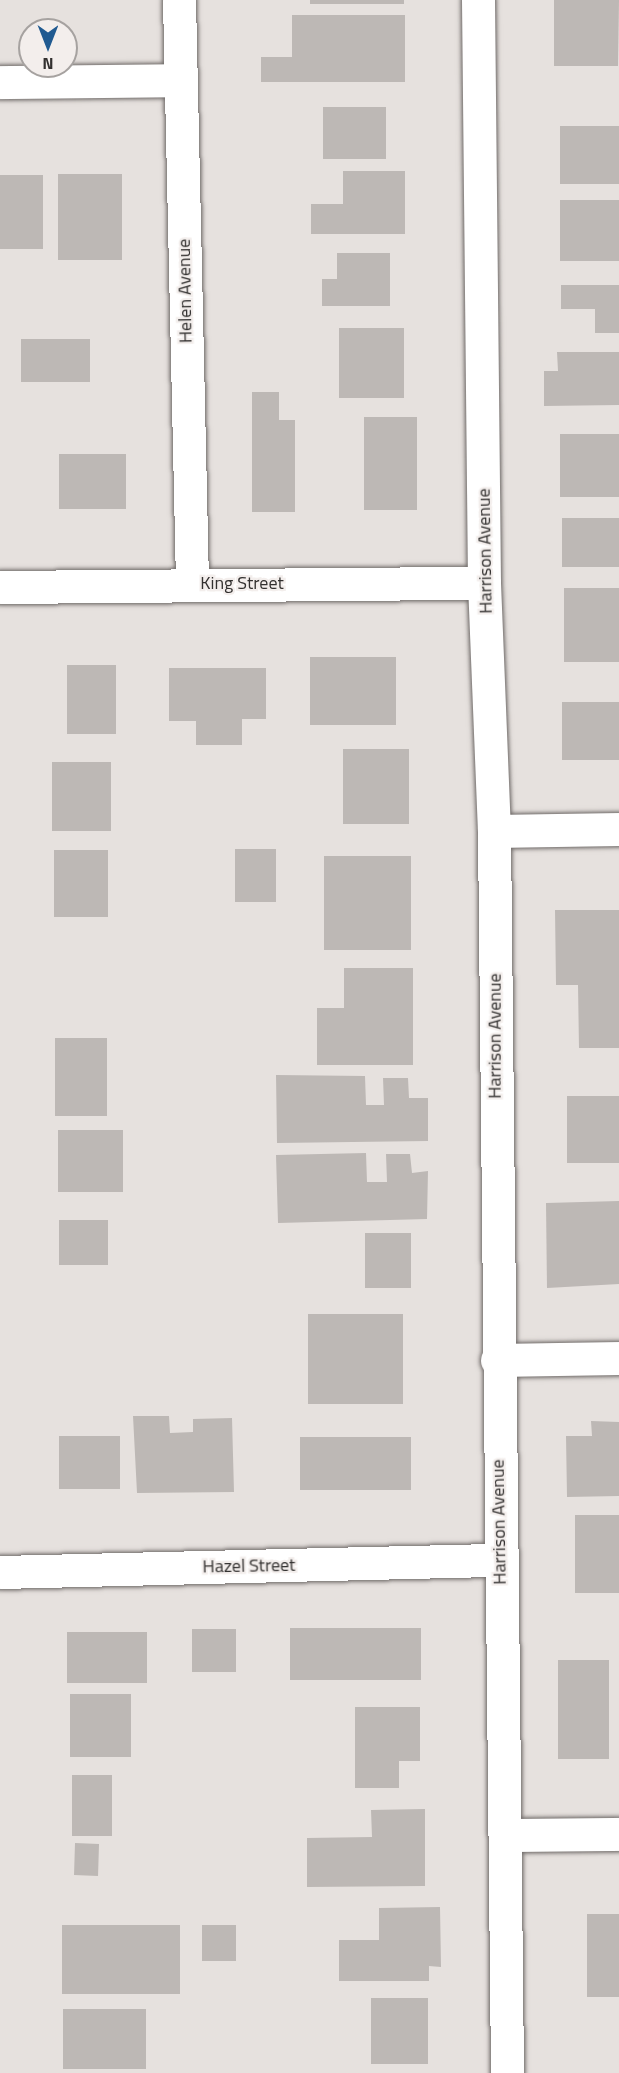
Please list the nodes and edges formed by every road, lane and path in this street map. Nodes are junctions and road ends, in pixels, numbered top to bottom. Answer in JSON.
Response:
{"nodes":[{"id":1,"x":179,"y":0,"type":"edge"},
{"id":2,"x":478,"y":0,"type":"edge"},
{"id":3,"x":180,"y":80,"type":"junction"},
{"id":4,"x":0,"y":82,"type":"edge"},
{"id":5,"x":192,"y":583,"type":"junction"},
{"id":6,"x":484,"y":583,"type":"junction"},
{"id":7,"x":0,"y":587,"type":"edge"},
{"id":8,"x":619,"y":829,"type":"edge"},
{"id":9,"x":494,"y":831,"type":"junction"},
{"id":10,"x":619,"y":1358,"type":"edge"},
{"id":11,"x":497,"y":1360,"type":"junction"},
{"id":12,"x":499,"y":1560,"type":"junction"},
{"id":13,"x":0,"y":1572,"type":"edge"},
{"id":14,"x":619,"y":1834,"type":"edge"},
{"id":15,"x":505,"y":1835,"type":"junction"},
{"id":16,"x":507,"y":2073,"type":"edge"}],
"edges":[{"from":1,"to":3,"type":"street","name":"Helen Avenue"},
{"from":2,"to":6,"type":"street","name":"Harrison Avenue"},
{"from":3,"to":4,"type":"street"},
{"from":3,"to":5,"type":"street","name":"Helen Avenue"},
{"from":5,"to":6,"type":"street","name":"King Street"},
{"from":5,"to":7,"type":"street","name":"King Street"},
{"from":6,"to":9,"type":"street","name":"Harrison Avenue"},
{"from":8,"to":9,"type":"street"},
{"from":9,"to":11,"type":"street","name":"Harrison Avenue"},
{"from":10,"to":11,"type":"street"},
{"from":11,"to":12,"type":"street","name":"Harrison Avenue"},
{"from":12,"to":13,"type":"street","name":"Hazel Street"},
{"from":12,"to":15,"type":"street","name":"Harrison Avenue"},
{"from":14,"to":15,"type":"street"},
{"from":15,"to":16,"type":"street","name":"Harrison Avenue"}]}
